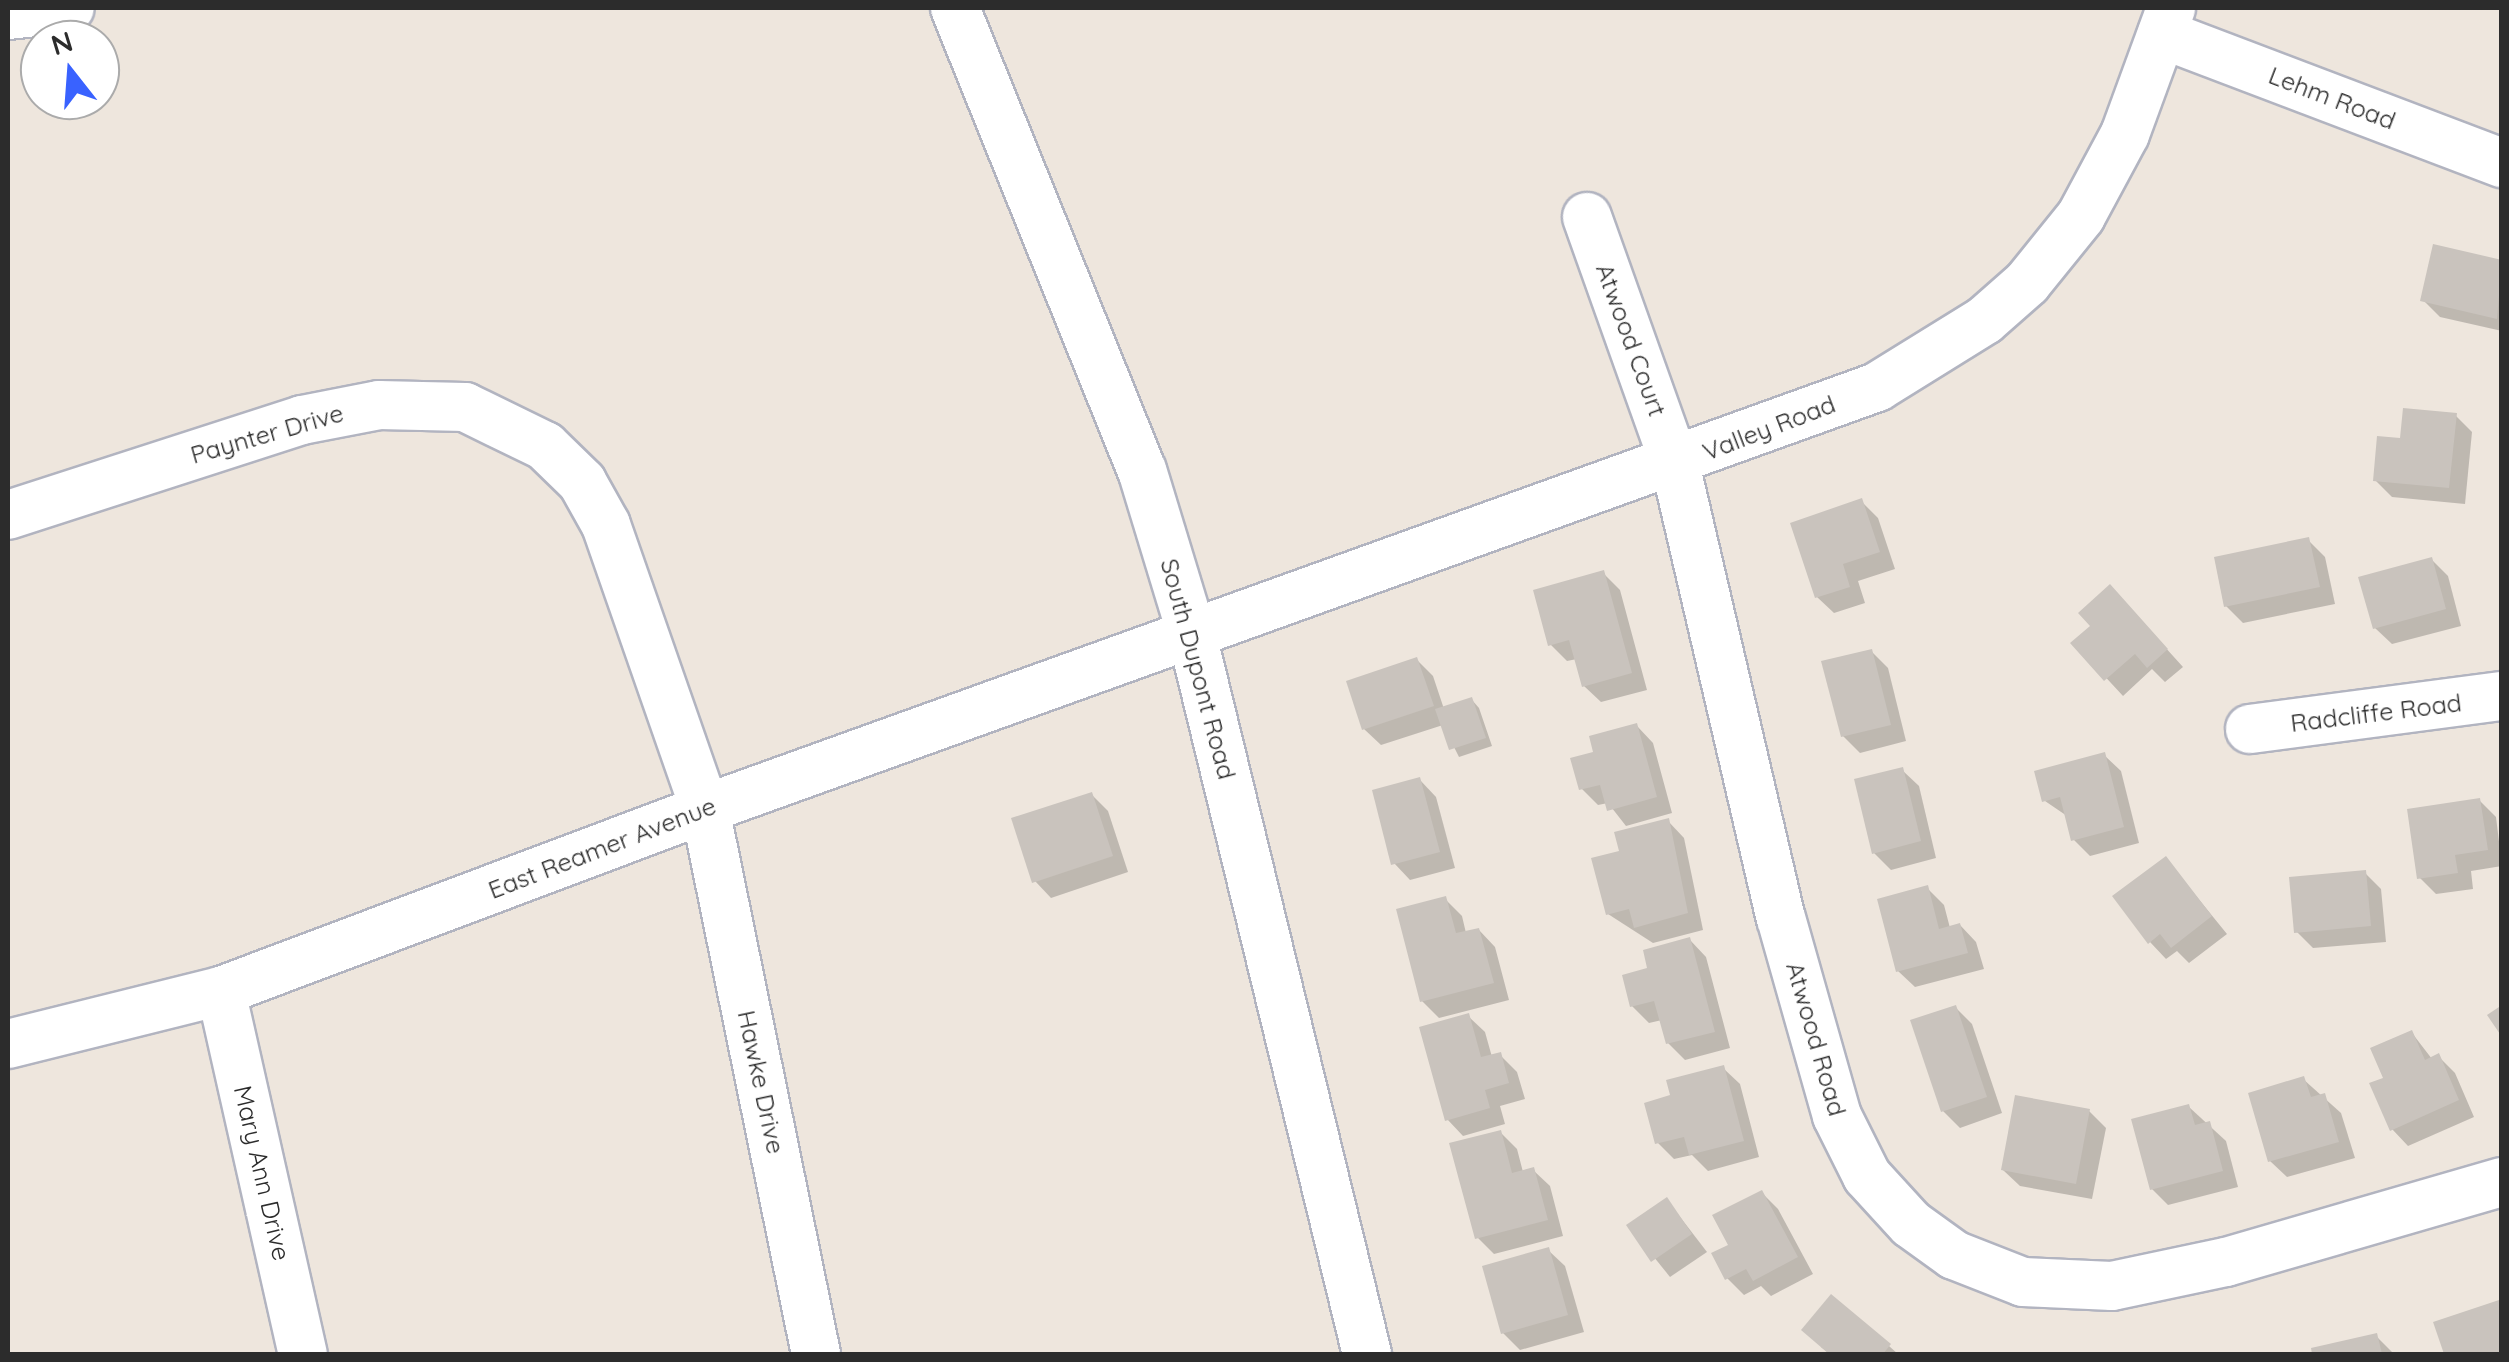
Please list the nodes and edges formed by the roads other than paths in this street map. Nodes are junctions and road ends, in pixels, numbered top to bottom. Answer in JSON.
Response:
{"nodes":[{"id":1,"x":70,"y":8,"type":"edge"},
{"id":2,"x":955,"y":8,"type":"edge"},
{"id":3,"x":8,"y":15,"type":"edge"},
{"id":4,"x":2167,"y":21,"type":"edge"},
{"id":5,"x":2502,"y":163,"type":"edge"},
{"id":6,"x":1587,"y":217,"type":"dead end"},
{"id":7,"x":1675,"y":464,"type":"junction"},
{"id":8,"x":8,"y":514,"type":"edge"},
{"id":9,"x":1192,"y":635,"type":"junction"},
{"id":10,"x":2502,"y":696,"type":"edge"},
{"id":11,"x":2250,"y":729,"type":"dead end"},
{"id":12,"x":705,"y":809,"type":"junction"},
{"id":13,"x":221,"y":992,"type":"junction"},
{"id":14,"x":8,"y":1044,"type":"edge"},
{"id":15,"x":2502,"y":1182,"type":"edge"},
{"id":16,"x":303,"y":1354,"type":"edge"},
{"id":17,"x":816,"y":1354,"type":"edge"},
{"id":18,"x":1367,"y":1354,"type":"edge"}],
"edges":[{"from":1,"to":3,"type":"street"},
{"from":2,"to":9,"type":"street","name":"South Dupont Road"},
{"from":4,"to":5,"type":"street","name":"Lehm Road"},
{"from":4,"to":7,"type":"street","name":"Valley Road"},
{"from":6,"to":7,"type":"street","name":"Atwood Court"},
{"from":7,"to":9,"type":"street","name":"Valley Road"},
{"from":7,"to":15,"type":"street","name":"Atwood Road"},
{"from":8,"to":12,"type":"street","name":"Paynter Drive"},
{"from":9,"to":12,"type":"street","name":"East Reamer Avenue"},
{"from":9,"to":18,"type":"street","name":"South Dupont Road"},
{"from":10,"to":11,"type":"street","name":"Radcliffe Road"},
{"from":12,"to":13,"type":"street","name":"East Reamer Avenue"},
{"from":12,"to":17,"type":"street","name":"Hawke Drive"},
{"from":13,"to":14,"type":"street","name":"East Reamer Avenue"},
{"from":13,"to":16,"type":"street","name":"Mary Ann Drive"}]}
